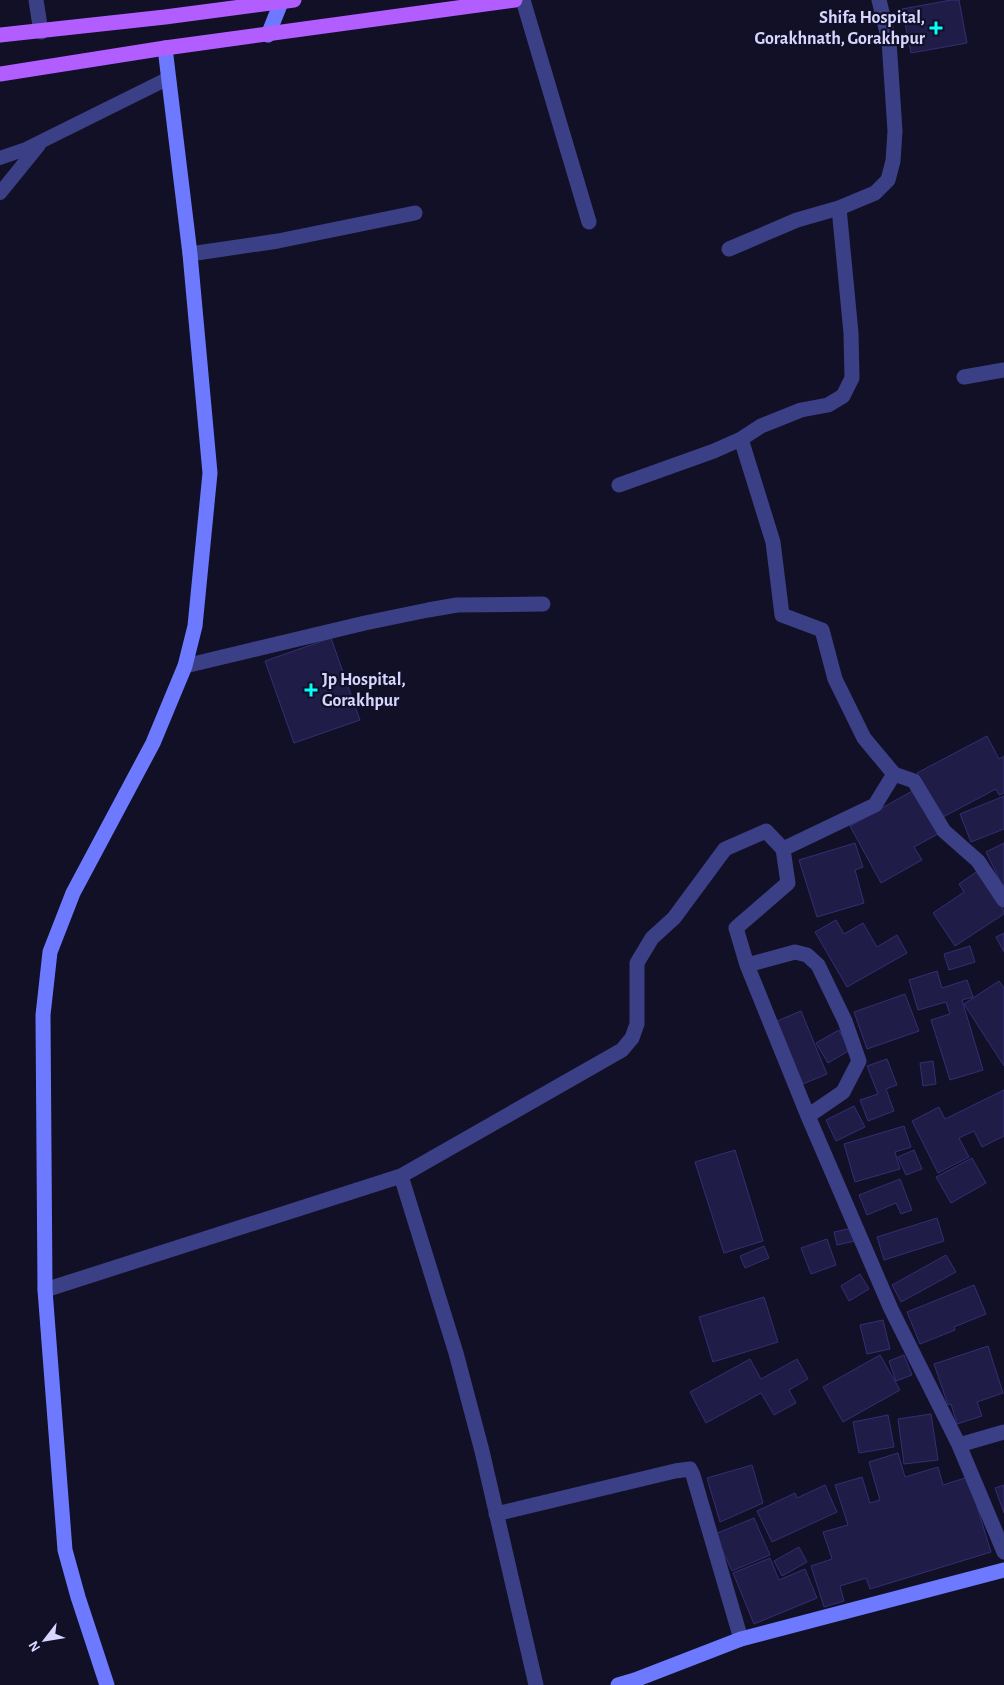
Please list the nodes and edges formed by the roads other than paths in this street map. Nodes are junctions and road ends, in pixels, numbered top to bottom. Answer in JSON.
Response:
{"nodes":[{"id":1,"x":36,"y":0,"type":"edge"},
{"id":2,"x":515,"y":0,"type":"edge"},
{"id":3,"x":523,"y":0,"type":"edge"},
{"id":4,"x":879,"y":0,"type":"edge"},
{"id":5,"x":286,"y":1,"type":"edge"},
{"id":6,"x":41,"y":32,"type":"junction"},
{"id":7,"x":0,"y":35,"type":"edge"},
{"id":8,"x":268,"y":35,"type":"junction"},
{"id":9,"x":165,"y":48,"type":"junction"},
{"id":10,"x":0,"y":74,"type":"edge"},
{"id":11,"x":167,"y":78,"type":"junction"},
{"id":12,"x":43,"y":140,"type":"junction"},
{"id":13,"x":0,"y":158,"type":"edge"},
{"id":14,"x":0,"y":193,"type":"edge"},
{"id":15,"x":839,"y":208,"type":"junction"},
{"id":16,"x":415,"y":213,"type":"dead end"},
{"id":17,"x":589,"y":222,"type":"dead end"},
{"id":18,"x":729,"y":249,"type":"dead end"},
{"id":19,"x":190,"y":254,"type":"junction"},
{"id":20,"x":1004,"y":370,"type":"edge"},
{"id":21,"x":964,"y":377,"type":"dead end"},
{"id":22,"x":741,"y":439,"type":"junction"},
{"id":23,"x":619,"y":485,"type":"dead end"},
{"id":24,"x":543,"y":604,"type":"dead end"},
{"id":25,"x":185,"y":666,"type":"junction"},
{"id":26,"x":894,"y":774,"type":"junction"},
{"id":27,"x":783,"y":849,"type":"junction"},
{"id":28,"x":1004,"y":900,"type":"edge"},
{"id":29,"x":747,"y":966,"type":"junction"},
{"id":30,"x":808,"y":1116,"type":"junction"},
{"id":31,"x":401,"y":1176,"type":"junction"},
{"id":32,"x":45,"y":1290,"type":"junction"},
{"id":33,"x":1004,"y":1432,"type":"edge"},
{"id":34,"x":959,"y":1445,"type":"junction"},
{"id":35,"x":496,"y":1514,"type":"junction"},
{"id":36,"x":1004,"y":1552,"type":"edge"},
{"id":37,"x":1004,"y":1570,"type":"edge"},
{"id":38,"x":741,"y":1639,"type":"junction"},
{"id":39,"x":636,"y":1683,"type":"edge"},
{"id":40,"x":107,"y":1685,"type":"edge"},
{"id":41,"x":536,"y":1685,"type":"edge"},
{"id":42,"x":618,"y":1685,"type":"edge"}],
"edges":[{"from":1,"to":6,"type":"street"},
{"from":2,"to":8,"type":"main road"},
{"from":3,"to":17,"type":"street"},
{"from":4,"to":15,"type":"street"},
{"from":5,"to":6,"type":"main road"},
{"from":5,"to":8,"type":"street"},
{"from":6,"to":7,"type":"main road"},
{"from":8,"to":9,"type":"main road"},
{"from":9,"to":10,"type":"main road"},
{"from":9,"to":11,"type":"street"},
{"from":11,"to":12,"type":"lane"},
{"from":11,"to":19,"type":"street"},
{"from":12,"to":13,"type":"lane"},
{"from":12,"to":14,"type":"lane"},
{"from":15,"to":18,"type":"street"},
{"from":15,"to":22,"type":"street"},
{"from":16,"to":19,"type":"street"},
{"from":19,"to":25,"type":"street"},
{"from":20,"to":21,"type":"street"},
{"from":22,"to":23,"type":"street"},
{"from":22,"to":26,"type":"street"},
{"from":24,"to":25,"type":"street"},
{"from":25,"to":32,"type":"street"},
{"from":26,"to":27,"type":"street"},
{"from":26,"to":28,"type":"street"},
{"from":27,"to":29,"type":"street"},
{"from":27,"to":31,"type":"street"},
{"from":29,"to":30,"type":"street"},
{"from":29,"to":30,"type":"street"},
{"from":30,"to":34,"type":"street"},
{"from":31,"to":32,"type":"street"},
{"from":31,"to":35,"type":"street"},
{"from":32,"to":40,"type":"street"},
{"from":33,"to":34,"type":"street"},
{"from":34,"to":36,"type":"street"},
{"from":35,"to":38,"type":"street"},
{"from":35,"to":41,"type":"street"},
{"from":37,"to":38,"type":"street"},
{"from":38,"to":39,"type":"street"},
{"from":39,"to":42,"type":"street"}]}
